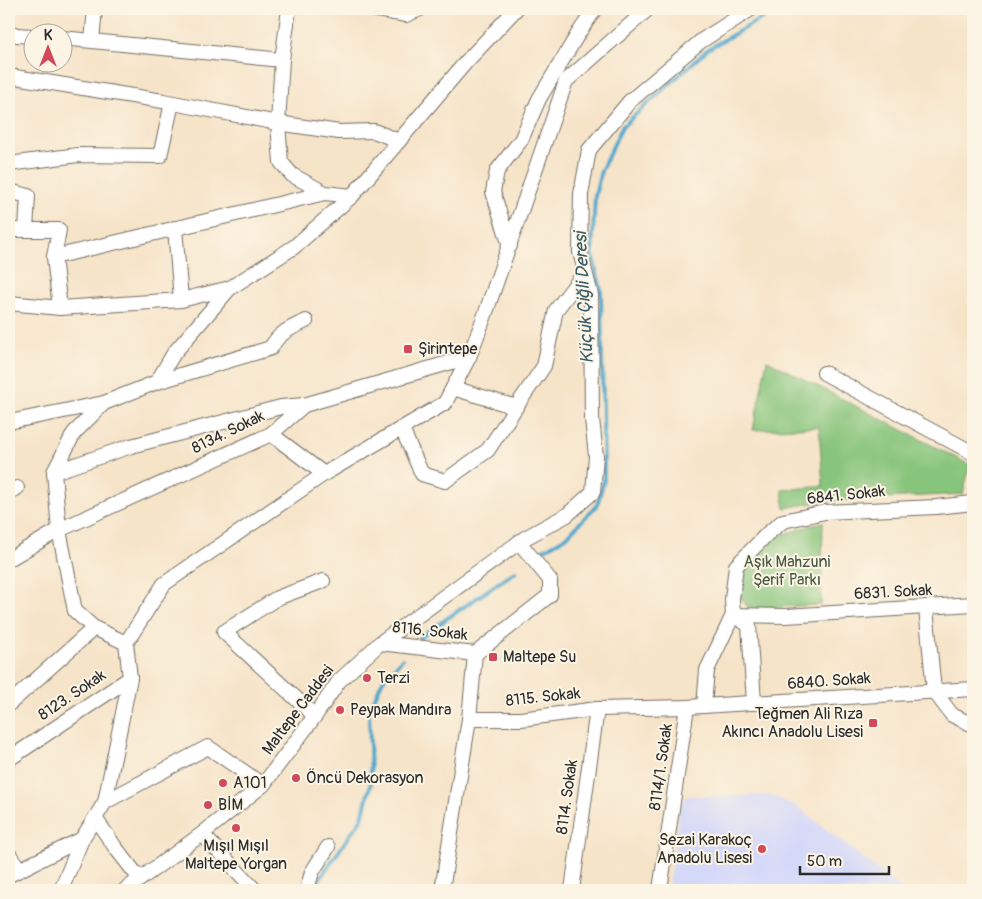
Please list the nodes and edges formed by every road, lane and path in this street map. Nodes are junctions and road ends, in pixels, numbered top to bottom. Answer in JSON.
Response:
{"nodes":[{"id":1,"x":95,"y":9,"type":"edge"},
{"id":2,"x":289,"y":9,"type":"edge"},
{"id":3,"x":372,"y":9,"type":"edge"},
{"id":4,"x":420,"y":9,"type":"edge"},
{"id":5,"x":505,"y":9,"type":"edge"},
{"id":6,"x":516,"y":9,"type":"edge"},
{"id":7,"x":595,"y":9,"type":"edge"},
{"id":8,"x":648,"y":9,"type":"edge"},
{"id":9,"x":751,"y":9,"type":"edge"},
{"id":10,"x":9,"y":32,"type":"edge"},
{"id":11,"x":22,"y":35,"type":"edge"},
{"id":12,"x":72,"y":39,"type":"edge"},
{"id":13,"x":92,"y":40,"type":"junction"},
{"id":14,"x":282,"y":60,"type":"junction"},
{"id":15,"x":466,"y":62,"type":"junction"},
{"id":16,"x":9,"y":76,"type":"edge"},
{"id":17,"x":172,"y":103,"type":"junction"},
{"id":18,"x":278,"y":123,"type":"junction"},
{"id":19,"x":399,"y":141,"type":"junction"},
{"id":20,"x":9,"y":164,"type":"edge"},
{"id":21,"x":9,"y":191,"type":"edge"},
{"id":22,"x":325,"y":193,"type":"junction"},
{"id":23,"x":352,"y":196,"type":"junction"},
{"id":24,"x":175,"y":228,"type":"junction"},
{"id":25,"x":9,"y":230,"type":"edge"},
{"id":26,"x":26,"y":230,"type":"junction"},
{"id":27,"x":510,"y":246,"type":"junction"},
{"id":28,"x":54,"y":257,"type":"junction"},
{"id":29,"x":585,"y":272,"type":"junction"},
{"id":30,"x":230,"y":288,"type":"junction"},
{"id":31,"x":181,"y":300,"type":"junction"},
{"id":32,"x":9,"y":303,"type":"edge"},
{"id":33,"x":60,"y":308,"type":"junction"},
{"id":34,"x":306,"y":321,"type":"dead end"},
{"id":35,"x":469,"y":357,"type":"junction"},
{"id":36,"x":824,"y":373,"type":"dead end"},
{"id":37,"x":158,"y":382,"type":"junction"},
{"id":38,"x":453,"y":388,"type":"junction"},
{"id":39,"x":104,"y":404,"type":"junction"},
{"id":40,"x":304,"y":405,"type":"junction"},
{"id":41,"x":516,"y":407,"type":"junction"},
{"id":42,"x":9,"y":422,"type":"edge"},
{"id":43,"x":402,"y":429,"type":"junction"},
{"id":44,"x":271,"y":434,"type":"junction"},
{"id":45,"x":973,"y":451,"type":"edge"},
{"id":46,"x":973,"y":466,"type":"edge"},
{"id":47,"x":54,"y":472,"type":"junction"},
{"id":48,"x":324,"y":474,"type":"junction"},
{"id":49,"x":973,"y":502,"type":"edge"},
{"id":50,"x":59,"y":530,"type":"junction"},
{"id":51,"x":519,"y":542,"type":"junction"},
{"id":52,"x":9,"y":559,"type":"edge"},
{"id":53,"x":323,"y":581,"type":"dead end"},
{"id":54,"x":973,"y":604,"type":"edge"},
{"id":55,"x":926,"y":608,"type":"junction"},
{"id":56,"x":733,"y":615,"type":"junction"},
{"id":57,"x":94,"y":628,"type":"junction"},
{"id":58,"x":126,"y":643,"type":"junction"},
{"id":59,"x":380,"y":643,"type":"junction"},
{"id":60,"x":475,"y":654,"type":"junction"},
{"id":61,"x":130,"y":678,"type":"junction"},
{"id":62,"x":973,"y":688,"type":"edge"},
{"id":63,"x":934,"y":691,"type":"junction"},
{"id":64,"x":9,"y":704,"type":"edge"},
{"id":65,"x":754,"y":704,"type":"junction"},
{"id":66,"x":704,"y":706,"type":"junction"},
{"id":67,"x":687,"y":707,"type":"junction"},
{"id":68,"x":597,"y":709,"type":"junction"},
{"id":69,"x":315,"y":716,"type":"junction"},
{"id":70,"x":468,"y":719,"type":"junction"},
{"id":71,"x":973,"y":725,"type":"edge"},
{"id":72,"x":9,"y":759,"type":"edge"},
{"id":73,"x":262,"y":785,"type":"junction"},
{"id":74,"x":105,"y":802,"type":"junction"},
{"id":75,"x":95,"y":818,"type":"junction"},
{"id":76,"x":202,"y":834,"type":"junction"},
{"id":77,"x":82,"y":839,"type":"junction"},
{"id":78,"x":328,"y":847,"type":"dead end"},
{"id":79,"x":9,"y":854,"type":"edge"},
{"id":80,"x":15,"y":872,"type":"edge"},
{"id":81,"x":140,"y":879,"type":"junction"},
{"id":82,"x":62,"y":890,"type":"edge"},
{"id":83,"x":125,"y":890,"type":"edge"},
{"id":84,"x":255,"y":890,"type":"edge"},
{"id":85,"x":307,"y":890,"type":"edge"},
{"id":86,"x":442,"y":890,"type":"edge"},
{"id":87,"x":572,"y":890,"type":"edge"},
{"id":88,"x":660,"y":890,"type":"edge"}],
"edges":[{"from":1,"to":13,"type":"street"},
{"from":2,"to":14,"type":"street"},
{"from":3,"to":4,"type":"street"},
{"from":5,"to":15,"type":"street"},
{"from":6,"to":15,"type":"street"},
{"from":7,"to":27,"type":"street"},
{"from":8,"to":27,"type":"street"},
{"from":9,"to":29,"type":"street","name":"Maltepe Caddesi"},
{"from":10,"to":11,"type":"street"},
{"from":12,"to":13,"type":"street"},
{"from":13,"to":14,"type":"street"},
{"from":14,"to":18,"type":"street"},
{"from":15,"to":19,"type":"street"},
{"from":16,"to":17,"type":"street"},
{"from":17,"to":18,"type":"street"},
{"from":17,"to":20,"type":"street"},
{"from":18,"to":19,"type":"street"},
{"from":18,"to":22,"type":"street"},
{"from":19,"to":23,"type":"street"},
{"from":21,"to":26,"type":"street"},
{"from":22,"to":23,"type":"street"},
{"from":22,"to":24,"type":"street"},
{"from":23,"to":30,"type":"street"},
{"from":24,"to":28,"type":"street"},
{"from":24,"to":31,"type":"street"},
{"from":25,"to":26,"type":"street"},
{"from":26,"to":28,"type":"street"},
{"from":27,"to":35,"type":"street"},
{"from":28,"to":33,"type":"street"},
{"from":29,"to":41,"type":"street"},
{"from":29,"to":51,"type":"street","name":"Maltepe Caddesi"},
{"from":30,"to":31,"type":"street"},
{"from":30,"to":37,"type":"street"},
{"from":31,"to":33,"type":"street"},
{"from":32,"to":33,"type":"street"},
{"from":34,"to":37,"type":"street"},
{"from":35,"to":38,"type":"street"},
{"from":35,"to":40,"type":"street","name":"8134. Sokak"},
{"from":36,"to":45,"type":"street"},
{"from":37,"to":39,"type":"street"},
{"from":38,"to":41,"type":"street"},
{"from":38,"to":43,"type":"street"},
{"from":39,"to":42,"type":"street"},
{"from":39,"to":47,"type":"street"},
{"from":40,"to":44,"type":"street","name":"8134. Sokak"},
{"from":40,"to":47,"type":"street"},
{"from":41,"to":43,"type":"street"},
{"from":43,"to":48,"type":"street"},
{"from":44,"to":48,"type":"street"},
{"from":44,"to":50,"type":"street","name":"8134. Sokak"},
{"from":45,"to":46,"type":"street"},
{"from":47,"to":50,"type":"street"},
{"from":48,"to":58,"type":"street"},
{"from":49,"to":56,"type":"street","name":"6841. Sokak"},
{"from":50,"to":52,"type":"street","name":"8134. Sokak"},
{"from":50,"to":57,"type":"street"},
{"from":51,"to":59,"type":"street","name":"Maltepe Caddesi"},
{"from":51,"to":60,"type":"street"},
{"from":53,"to":69,"type":"street"},
{"from":54,"to":55,"type":"street","name":"6831. Sokak"},
{"from":55,"to":56,"type":"street","name":"6831. Sokak"},
{"from":55,"to":63,"type":"street"},
{"from":56,"to":65,"type":"street"},
{"from":56,"to":66,"type":"street"},
{"from":57,"to":58,"type":"street"},
{"from":57,"to":64,"type":"street"},
{"from":58,"to":61,"type":"street"},
{"from":59,"to":60,"type":"street","name":"8116. Sokak"},
{"from":59,"to":69,"type":"street","name":"Maltepe Caddesi"},
{"from":60,"to":70,"type":"street"},
{"from":61,"to":72,"type":"street","name":"8123. Sokak"},
{"from":61,"to":74,"type":"street"},
{"from":62,"to":63,"type":"street","name":"6840. Sokak"},
{"from":63,"to":65,"type":"street","name":"6840. Sokak"},
{"from":63,"to":71,"type":"street"},
{"from":65,"to":66,"type":"street","name":"6840. Sokak"},
{"from":66,"to":67,"type":"street","name":"6840. Sokak"},
{"from":67,"to":68,"type":"street","name":"8115. Sokak"},
{"from":67,"to":88,"type":"street","name":"8114/1. Sokak"},
{"from":68,"to":70,"type":"street","name":"8115. Sokak"},
{"from":68,"to":87,"type":"street","name":"8114. Sokak"},
{"from":69,"to":73,"type":"street","name":"Maltepe Caddesi"},
{"from":70,"to":86,"type":"street"},
{"from":73,"to":74,"type":"street"},
{"from":73,"to":76,"type":"street","name":"Maltepe Caddesi"},
{"from":74,"to":75,"type":"street"},
{"from":75,"to":77,"type":"street"},
{"from":75,"to":81,"type":"street"},
{"from":76,"to":81,"type":"street","name":"Maltepe Caddesi"},
{"from":76,"to":84,"type":"street"},
{"from":77,"to":80,"type":"street"},
{"from":77,"to":82,"type":"street"},
{"from":78,"to":85,"type":"street"},
{"from":79,"to":80,"type":"street"},
{"from":81,"to":83,"type":"street","name":"Maltepe Caddesi"}]}
